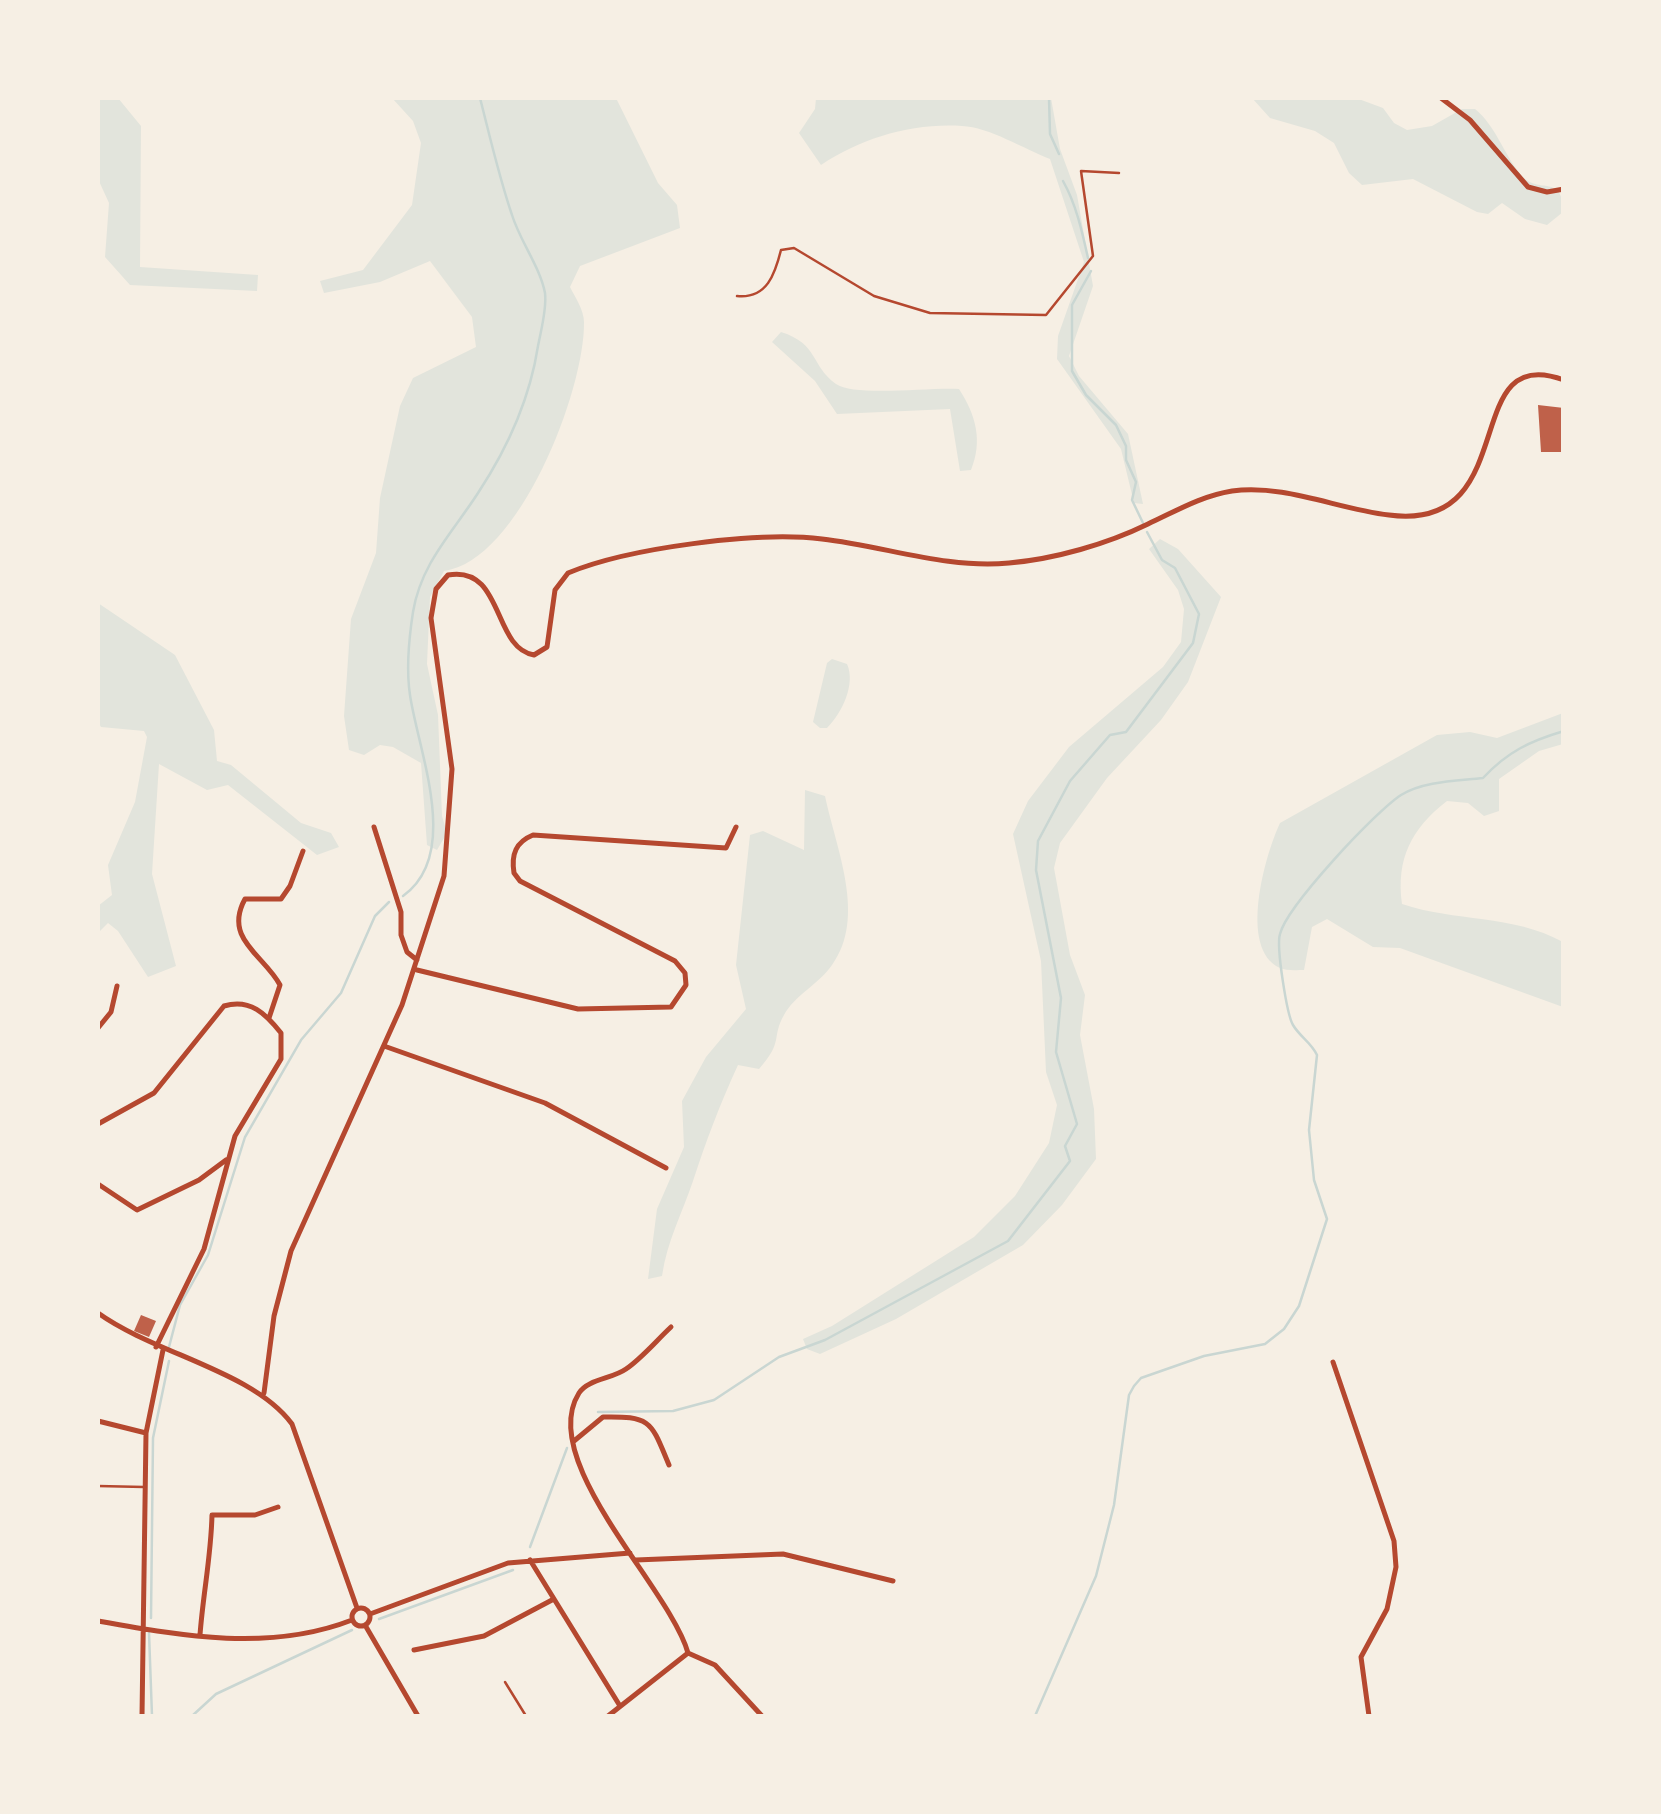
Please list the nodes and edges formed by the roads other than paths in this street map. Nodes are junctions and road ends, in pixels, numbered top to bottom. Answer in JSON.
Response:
{"nodes":[{"id":1,"x":1441,"y":98,"type":"edge"},
{"id":2,"x":1564,"y":189,"type":"edge"},
{"id":3,"x":1564,"y":380,"type":"edge"},
{"id":4,"x":374,"y":827,"type":"dead end"},
{"id":5,"x":736,"y":827,"type":"dead end"},
{"id":6,"x":302,"y":851,"type":"dead end"},
{"id":7,"x":417,"y":960,"type":"junction"},
{"id":8,"x":416,"y":970,"type":"junction"},
{"id":9,"x":117,"y":986,"type":"dead end"},
{"id":10,"x":269,"y":1018,"type":"junction"},
{"id":11,"x":98,"y":1028,"type":"edge"},
{"id":12,"x":384,"y":1046,"type":"junction"},
{"id":13,"x":98,"y":1124,"type":"edge"},
{"id":14,"x":228,"y":1158,"type":"junction"},
{"id":15,"x":666,"y":1168,"type":"dead end"},
{"id":16,"x":98,"y":1184,"type":"edge"},
{"id":17,"x":98,"y":1313,"type":"edge"},
{"id":18,"x":671,"y":1328,"type":"dead end"},
{"id":19,"x":159,"y":1349,"type":"junction"},
{"id":20,"x":1333,"y":1362,"type":"dead end"},
{"id":21,"x":264,"y":1393,"type":"junction"},
{"id":22,"x":98,"y":1422,"type":"edge"},
{"id":23,"x":146,"y":1433,"type":"junction"},
{"id":24,"x":574,"y":1441,"type":"junction"},
{"id":25,"x":670,"y":1465,"type":"dead end"},
{"id":26,"x":98,"y":1486,"type":"edge"},
{"id":27,"x":144,"y":1488,"type":"junction"},
{"id":28,"x":278,"y":1507,"type":"dead end"},
{"id":29,"x":630,"y":1553,"type":"junction"},
{"id":30,"x":530,"y":1559,"type":"junction"},
{"id":31,"x":634,"y":1561,"type":"junction"},
{"id":32,"x":893,"y":1582,"type":"dead end"},
{"id":33,"x":552,"y":1600,"type":"junction"},
{"id":34,"x":357,"y":1608,"type":"junction"},
{"id":35,"x":370,"y":1614,"type":"junction"},
{"id":36,"x":352,"y":1620,"type":"junction"},
{"id":37,"x":98,"y":1621,"type":"edge"},
{"id":38,"x":365,"y":1625,"type":"junction"},
{"id":39,"x":142,"y":1627,"type":"junction"},
{"id":40,"x":200,"y":1635,"type":"junction"},
{"id":41,"x":414,"y":1650,"type":"dead end"},
{"id":42,"x":688,"y":1652,"type":"junction"},
{"id":43,"x":505,"y":1682,"type":"dead end"},
{"id":44,"x":620,"y":1706,"type":"junction"},
{"id":45,"x":142,"y":1716,"type":"edge"},
{"id":46,"x":418,"y":1716,"type":"edge"},
{"id":47,"x":526,"y":1716,"type":"edge"},
{"id":48,"x":608,"y":1716,"type":"edge"},
{"id":49,"x":762,"y":1716,"type":"edge"},
{"id":50,"x":1369,"y":1716,"type":"edge"}],
"edges":[{"from":1,"to":2,"type":"street"},
{"from":3,"to":7,"type":"street"},
{"from":4,"to":7,"type":"street"},
{"from":5,"to":8,"type":"street"},
{"from":6,"to":10,"type":"street"},
{"from":7,"to":8,"type":"street"},
{"from":8,"to":12,"type":"street"},
{"from":9,"to":11,"type":"street"},
{"from":10,"to":13,"type":"street"},
{"from":10,"to":14,"type":"street"},
{"from":12,"to":15,"type":"street"},
{"from":12,"to":21,"type":"street"},
{"from":14,"to":16,"type":"street"},
{"from":14,"to":19,"type":"street"},
{"from":17,"to":19,"type":"street"},
{"from":18,"to":24,"type":"street"},
{"from":19,"to":21,"type":"street"},
{"from":19,"to":23,"type":"street"},
{"from":20,"to":50,"type":"street"},
{"from":21,"to":34,"type":"street"},
{"from":22,"to":23,"type":"street"},
{"from":23,"to":27,"type":"street"},
{"from":24,"to":25,"type":"street"},
{"from":24,"to":29,"type":"street"},
{"from":26,"to":27,"type":"lane"},
{"from":27,"to":39,"type":"street"},
{"from":28,"to":40,"type":"street"},
{"from":29,"to":30,"type":"street"},
{"from":29,"to":31,"type":"street"},
{"from":30,"to":33,"type":"street"},
{"from":30,"to":35,"type":"street"},
{"from":31,"to":32,"type":"street"},
{"from":31,"to":42,"type":"street"},
{"from":33,"to":41,"type":"street"},
{"from":33,"to":44,"type":"street"},
{"from":34,"to":35,"type":"street"},
{"from":34,"to":36,"type":"street"},
{"from":35,"to":38,"type":"street"},
{"from":36,"to":38,"type":"street"},
{"from":36,"to":40,"type":"street"},
{"from":37,"to":39,"type":"street"},
{"from":38,"to":46,"type":"street"},
{"from":39,"to":40,"type":"street"},
{"from":39,"to":45,"type":"street"},
{"from":42,"to":44,"type":"street"},
{"from":42,"to":49,"type":"street"},
{"from":43,"to":47,"type":"lane"},
{"from":44,"to":48,"type":"street"}]}
